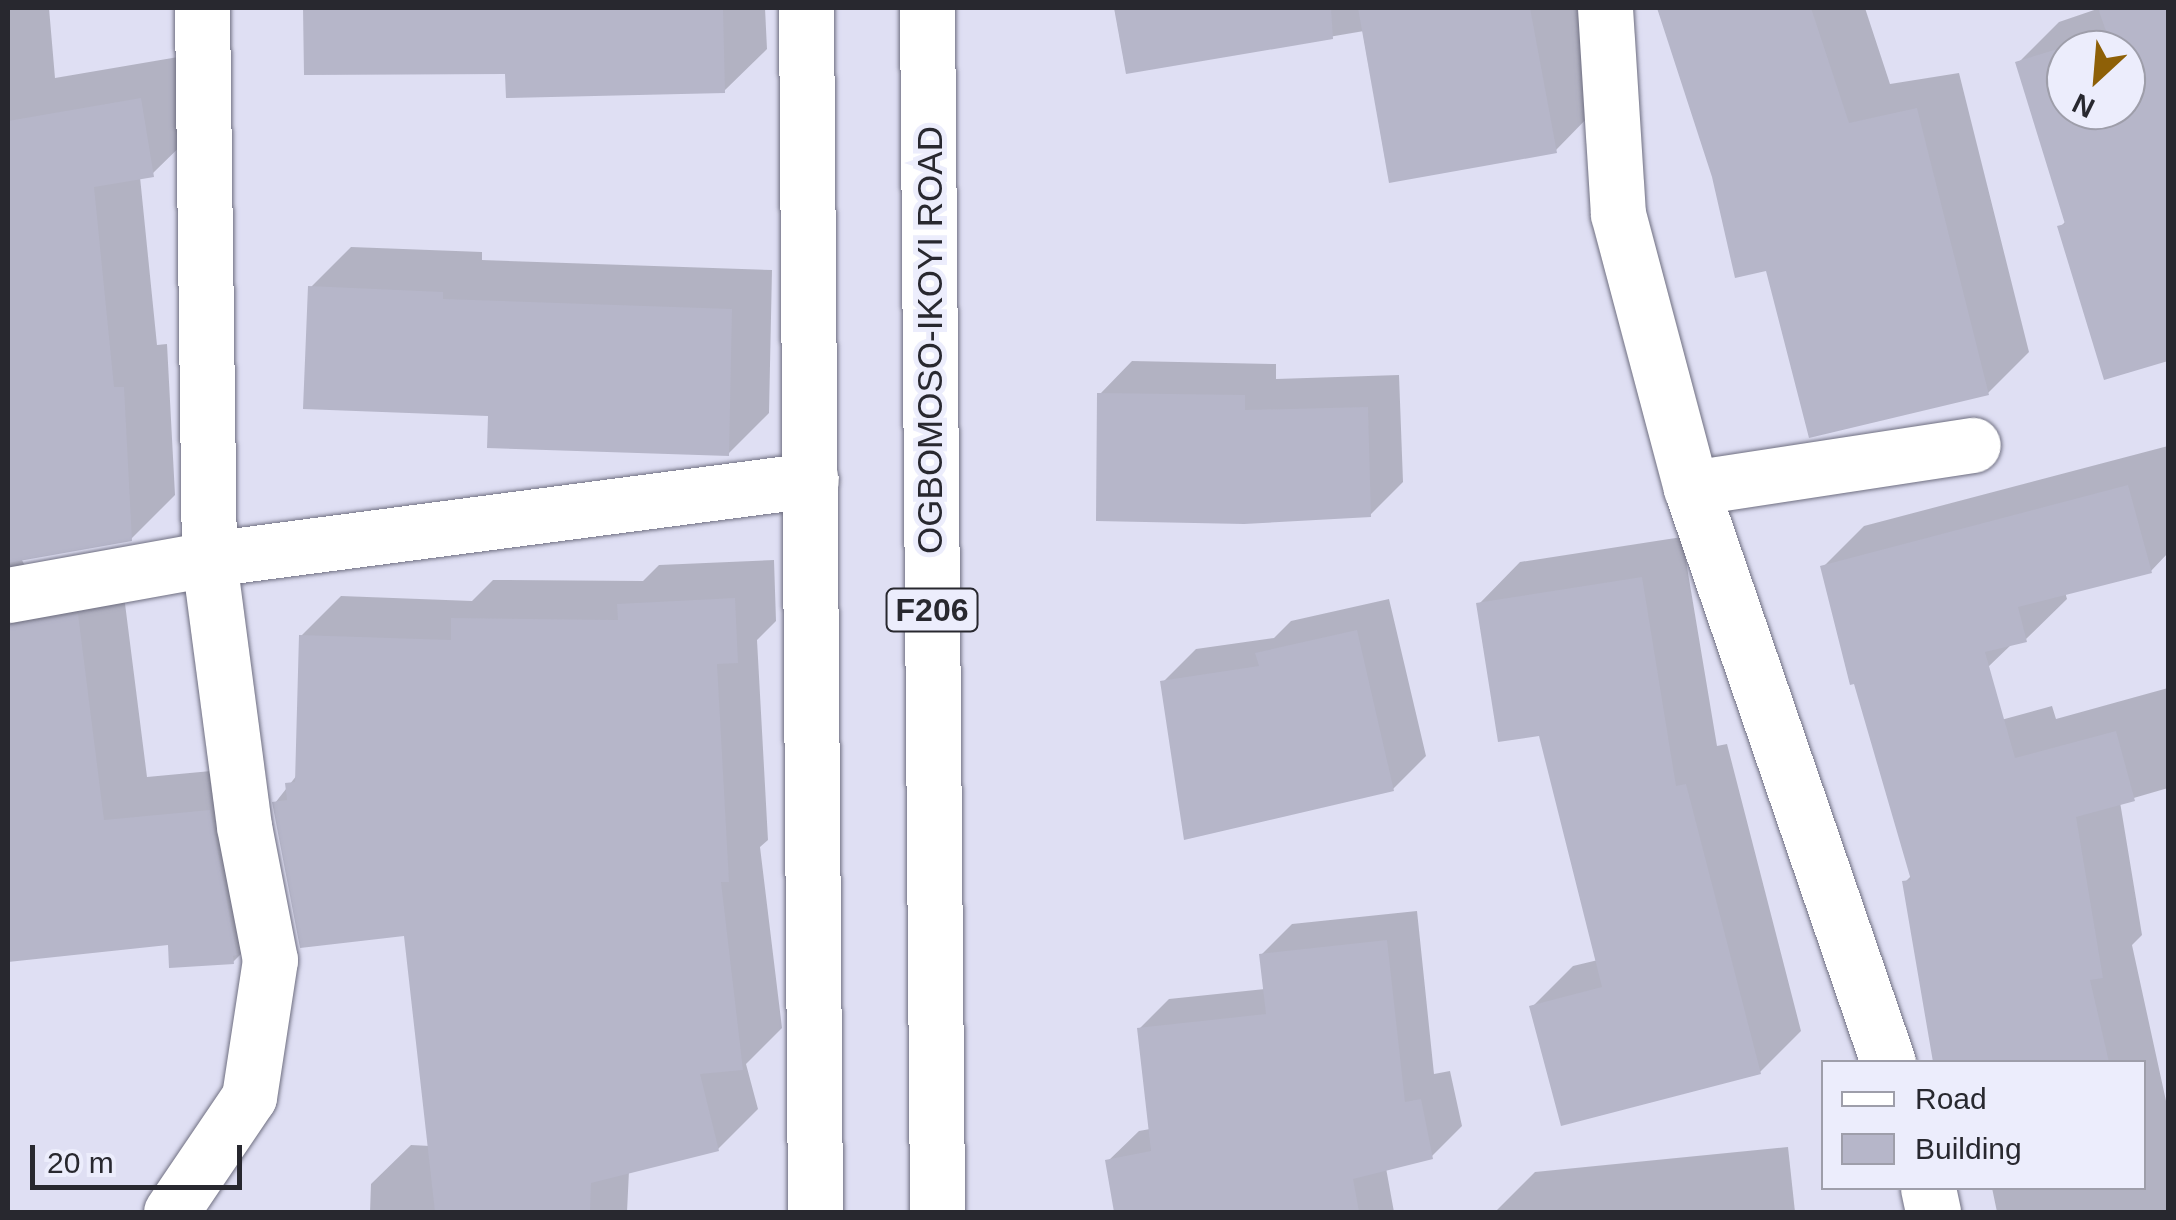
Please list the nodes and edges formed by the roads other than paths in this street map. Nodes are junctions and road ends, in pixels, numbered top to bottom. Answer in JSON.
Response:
{"nodes":[{"id":1,"x":202,"y":8,"type":"edge"},
{"id":2,"x":806,"y":8,"type":"edge"},
{"id":3,"x":927,"y":8,"type":"edge"},
{"id":4,"x":1605,"y":8,"type":"edge"},
{"id":5,"x":1973,"y":445,"type":"dead end"},
{"id":6,"x":811,"y":480,"type":"junction"},
{"id":7,"x":1691,"y":488,"type":"junction"},
{"id":8,"x":209,"y":560,"type":"junction"},
{"id":9,"x":8,"y":595,"type":"edge"},
{"id":10,"x":1887,"y":1060,"type":"edge"},
{"id":11,"x":171,"y":1212,"type":"edge"},
{"id":12,"x":815,"y":1212,"type":"edge"},
{"id":13,"x":937,"y":1212,"type":"edge"}],
"edges":[{"from":1,"to":8,"type":"street"},
{"from":2,"to":6,"type":"street"},
{"from":3,"to":13,"type":"street","name":"OGBOMOSO-IKOYI ROAD","number":"F206"},
{"from":4,"to":7,"type":"street"},
{"from":5,"to":7,"type":"street"},
{"from":6,"to":8,"type":"street"},
{"from":6,"to":12,"type":"street"},
{"from":7,"to":10,"type":"street"},
{"from":8,"to":9,"type":"street"},
{"from":8,"to":11,"type":"street"}]}
